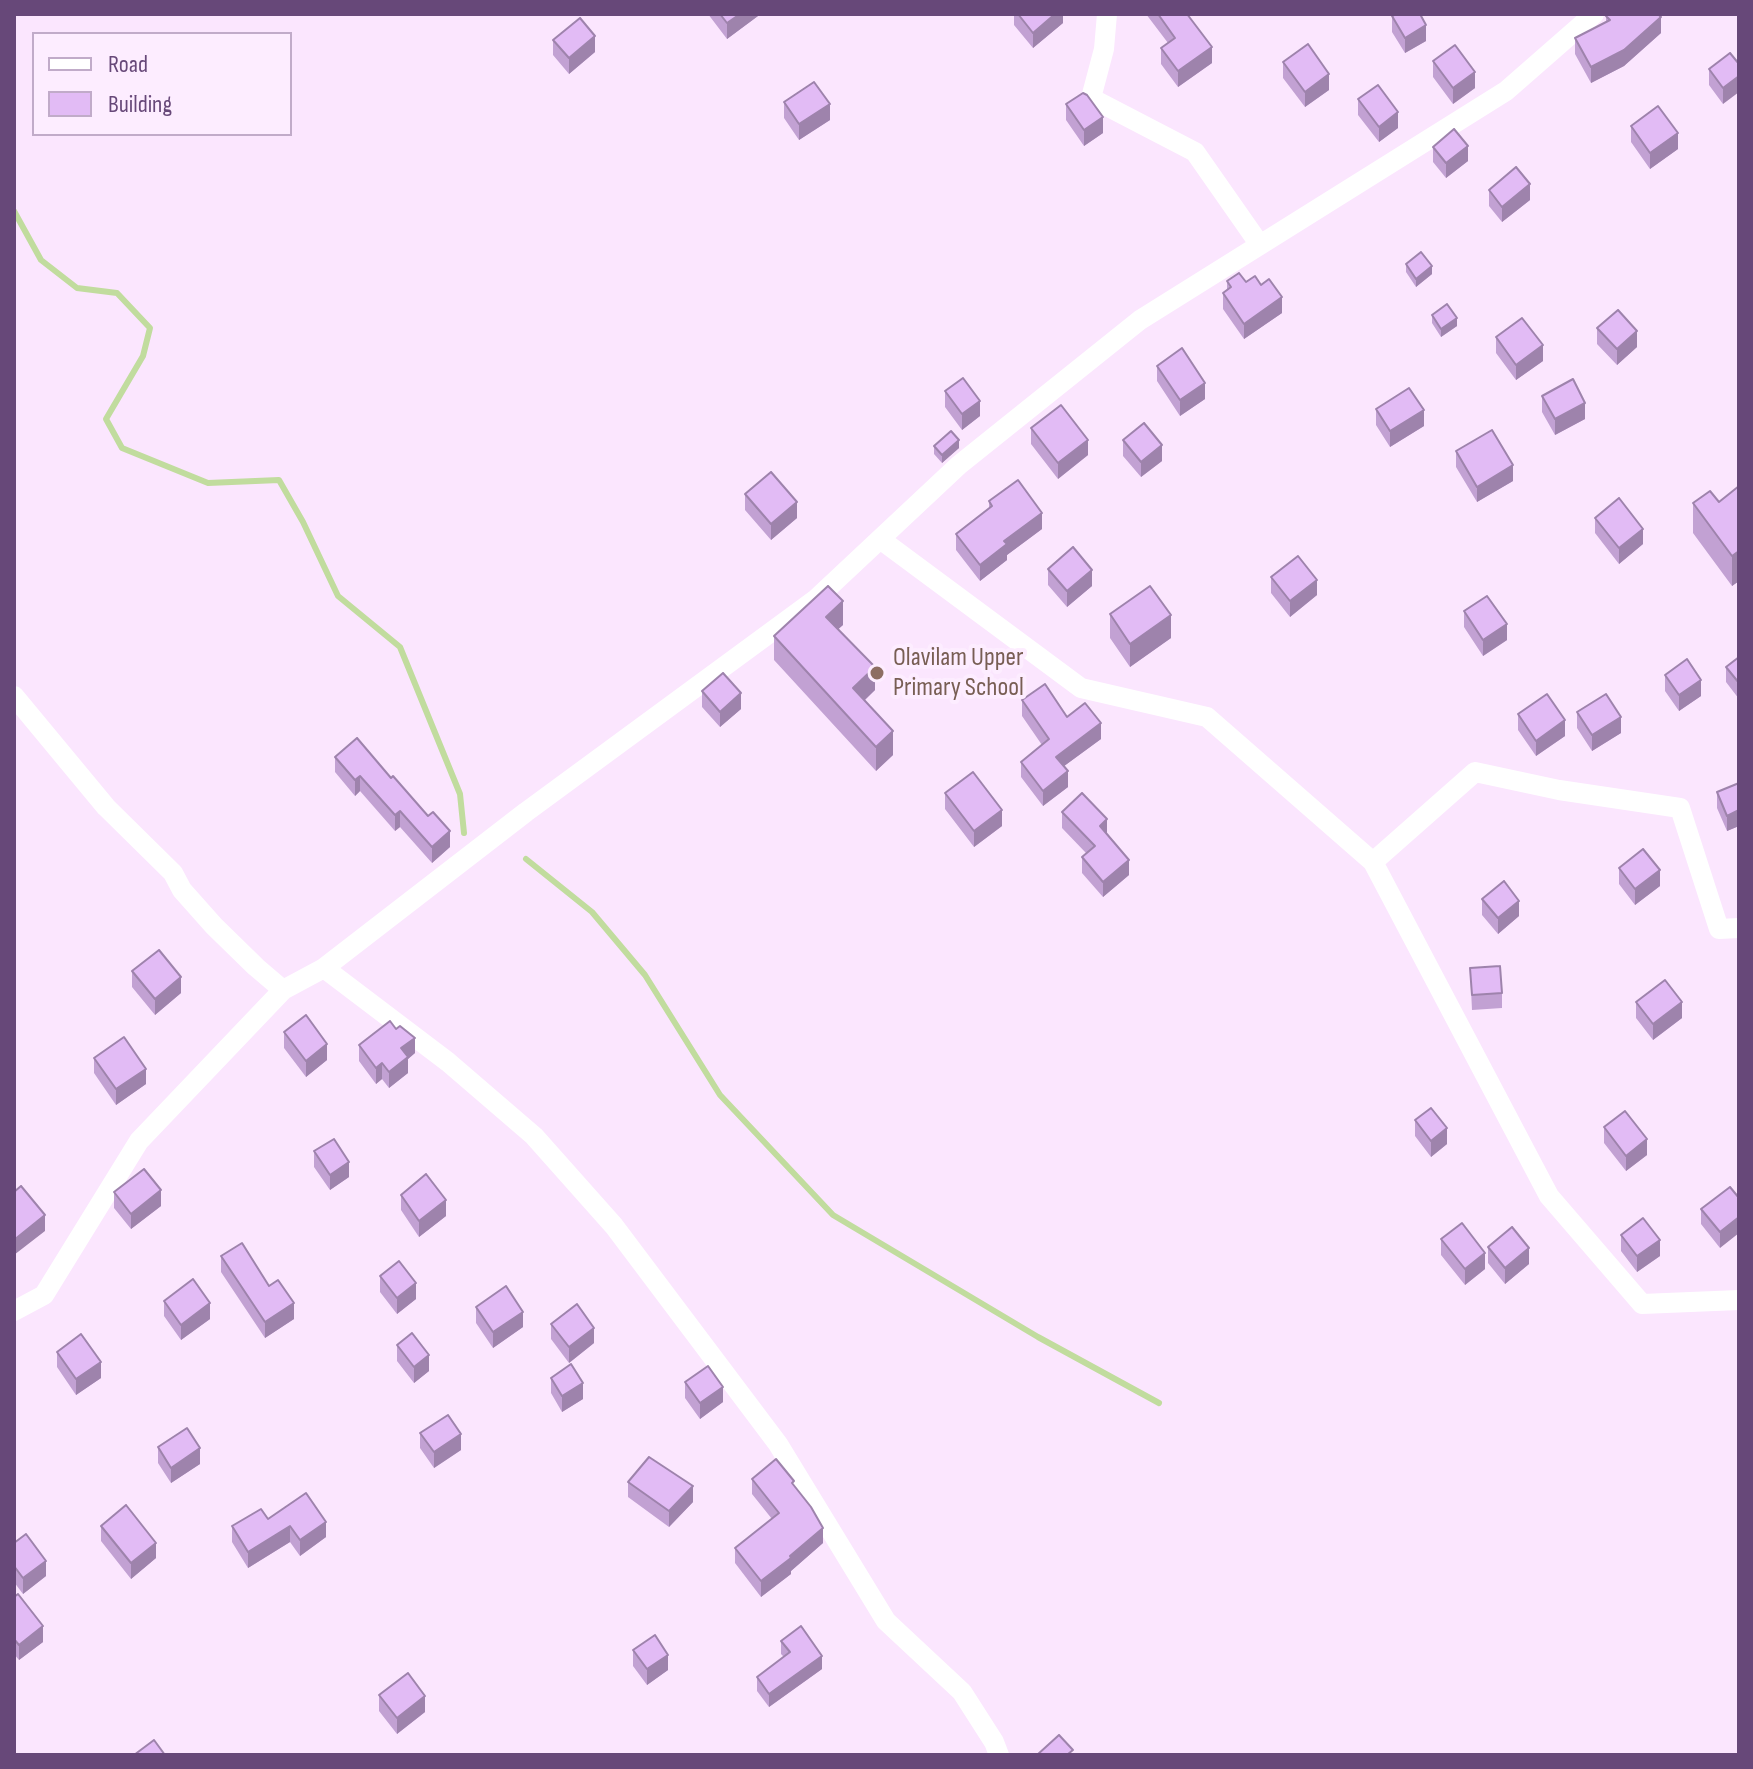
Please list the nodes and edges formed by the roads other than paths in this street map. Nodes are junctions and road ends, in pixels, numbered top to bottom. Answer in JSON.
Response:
{"nodes":[{"id":1,"x":1107,"y":14,"type":"edge"},
{"id":2,"x":1594,"y":14,"type":"edge"},
{"id":3,"x":1260,"y":245,"type":"junction"},
{"id":4,"x":880,"y":539,"type":"junction"},
{"id":5,"x":14,"y":696,"type":"edge"},
{"id":6,"x":1373,"y":862,"type":"junction"},
{"id":7,"x":1739,"y":928,"type":"edge"},
{"id":8,"x":324,"y":968,"type":"junction"},
{"id":9,"x":283,"y":990,"type":"junction"},
{"id":10,"x":1739,"y":1300,"type":"edge"},
{"id":11,"x":14,"y":1311,"type":"edge"},
{"id":12,"x":999,"y":1755,"type":"edge"}],
"edges":[{"from":1,"to":3,"type":"street"},
{"from":2,"to":3,"type":"street"},
{"from":3,"to":4,"type":"street"},
{"from":4,"to":6,"type":"street"},
{"from":4,"to":8,"type":"street"},
{"from":5,"to":9,"type":"street"},
{"from":6,"to":7,"type":"street"},
{"from":6,"to":10,"type":"street"},
{"from":8,"to":9,"type":"street"},
{"from":8,"to":12,"type":"street"},
{"from":9,"to":11,"type":"street"}]}
